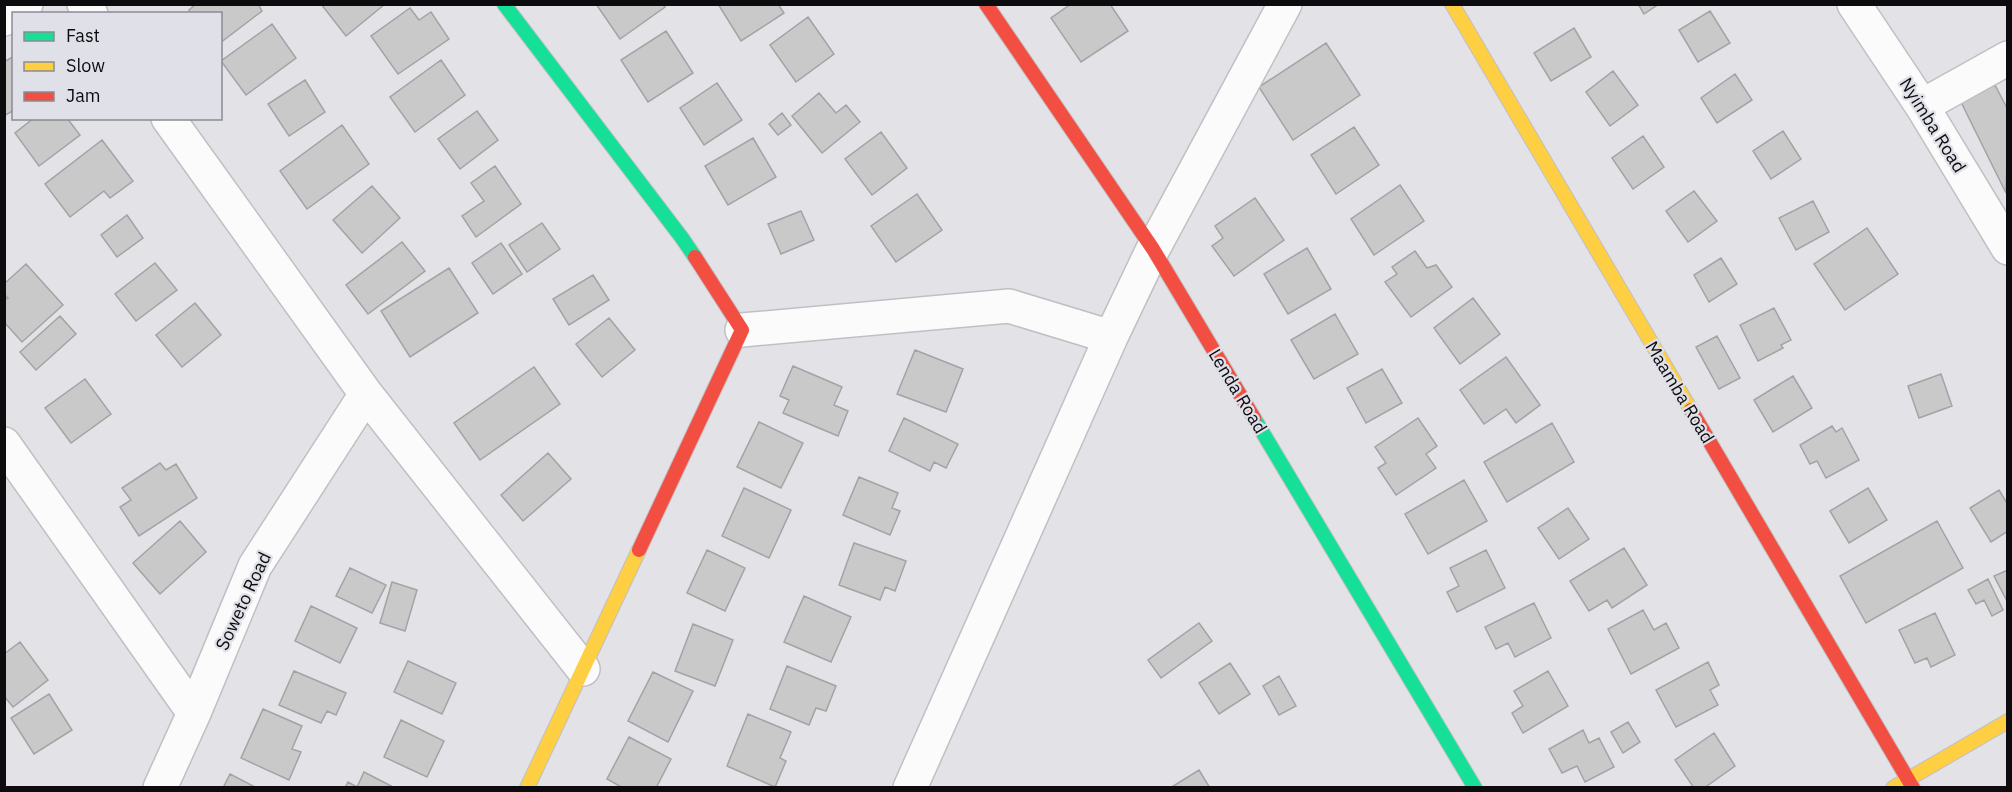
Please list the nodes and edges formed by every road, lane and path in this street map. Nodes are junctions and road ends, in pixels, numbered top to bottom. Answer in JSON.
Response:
{"nodes":[{"id":1,"x":504,"y":4,"type":"edge"},
{"id":2,"x":986,"y":4,"type":"edge"},
{"id":3,"x":1285,"y":4,"type":"edge"},
{"id":4,"x":1452,"y":4,"type":"edge"},
{"id":5,"x":1854,"y":4,"type":"edge"},
{"id":6,"x":2007,"y":58,"type":"edge"},
{"id":7,"x":1922,"y":106,"type":"junction"},
{"id":8,"x":169,"y":120,"type":"edge"},
{"id":9,"x":2007,"y":248,"type":"edge"},
{"id":10,"x":1153,"y":249,"type":"junction"},
{"id":11,"x":742,"y":330,"type":"junction"},
{"id":12,"x":1111,"y":337,"type":"junction"},
{"id":13,"x":366,"y":394,"type":"junction"},
{"id":14,"x":4,"y":444,"type":"edge"},
{"id":15,"x":583,"y":669,"type":"junction"},
{"id":16,"x":194,"y":713,"type":"junction"},
{"id":17,"x":2007,"y":721,"type":"edge"},
{"id":18,"x":1911,"y":783,"type":"edge"},
{"id":19,"x":160,"y":788,"type":"edge"},
{"id":20,"x":527,"y":788,"type":"edge"},
{"id":21,"x":910,"y":788,"type":"edge"},
{"id":22,"x":1474,"y":788,"type":"edge"},
{"id":23,"x":1893,"y":788,"type":"edge"}],
"edges":[{"from":1,"to":11,"type":"street"},
{"from":2,"to":10,"type":"street","name":"Lenda Road"},
{"from":3,"to":10,"type":"street"},
{"from":4,"to":18,"type":"street","name":"Maamba Road"},
{"from":5,"to":7,"type":"street","name":"Nyimba Road"},
{"from":6,"to":7,"type":"street"},
{"from":7,"to":9,"type":"street","name":"Nyimba Road"},
{"from":8,"to":13,"type":"street"},
{"from":10,"to":12,"type":"street"},
{"from":10,"to":22,"type":"street","name":"Lenda Road"},
{"from":11,"to":12,"type":"street"},
{"from":11,"to":15,"type":"street"},
{"from":12,"to":21,"type":"street"},
{"from":13,"to":15,"type":"street"},
{"from":13,"to":16,"type":"street","name":"Soweto Road"},
{"from":14,"to":16,"type":"street"},
{"from":15,"to":20,"type":"street"},
{"from":16,"to":19,"type":"street","name":"Soweto Road"},
{"from":17,"to":18,"type":"street"},
{"from":18,"to":23,"type":"street"}]}
